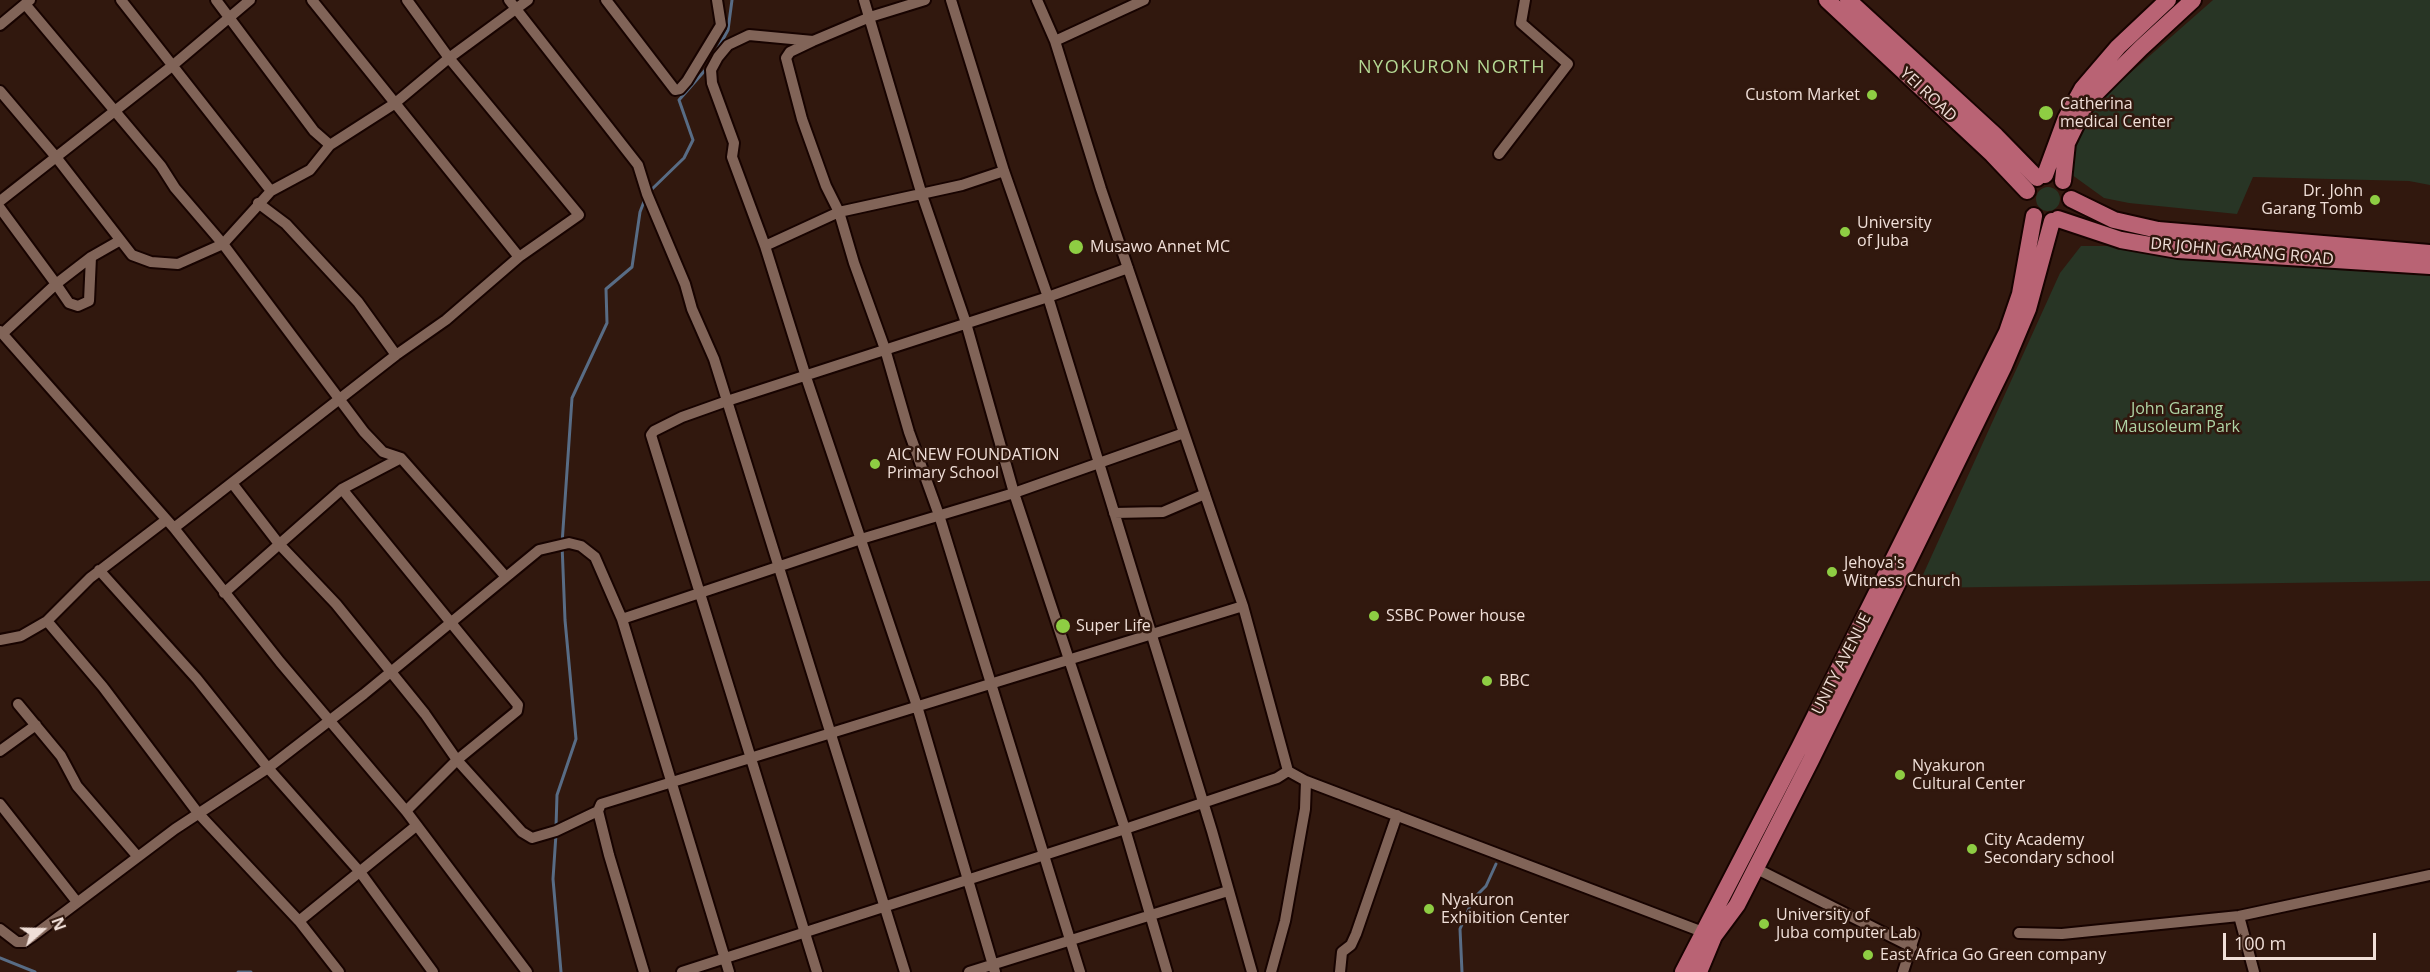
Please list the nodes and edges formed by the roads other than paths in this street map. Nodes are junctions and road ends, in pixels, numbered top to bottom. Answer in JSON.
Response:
{"nodes":[{"id":1,"x":121,"y":0,"type":"edge"},
{"id":2,"x":216,"y":0,"type":"edge"},
{"id":3,"x":250,"y":0,"type":"edge"},
{"id":4,"x":312,"y":0,"type":"edge"},
{"id":5,"x":407,"y":0,"type":"edge"},
{"id":6,"x":528,"y":0,"type":"edge"},
{"id":7,"x":606,"y":0,"type":"edge"},
{"id":8,"x":717,"y":0,"type":"edge"},
{"id":9,"x":864,"y":0,"type":"edge"},
{"id":10,"x":925,"y":0,"type":"edge"},
{"id":11,"x":951,"y":0,"type":"edge"},
{"id":12,"x":1037,"y":0,"type":"edge"},
{"id":13,"x":1144,"y":0,"type":"edge"},
{"id":14,"x":1525,"y":0,"type":"edge"},
{"id":15,"x":1827,"y":0,"type":"edge"},
{"id":16,"x":1848,"y":0,"type":"edge"},
{"id":17,"x":2168,"y":0,"type":"edge"},
{"id":18,"x":2193,"y":0,"type":"edge"},
{"id":19,"x":28,"y":2,"type":"edge"},
{"id":20,"x":513,"y":4,"type":"edge"},
{"id":21,"x":870,"y":16,"type":"junction"},
{"id":22,"x":229,"y":17,"type":"junction"},
{"id":23,"x":0,"y":25,"type":"edge"},
{"id":24,"x":813,"y":41,"type":"junction"},
{"id":25,"x":1055,"y":41,"type":"junction"},
{"id":26,"x":449,"y":58,"type":"junction"},
{"id":27,"x":172,"y":66,"type":"junction"},
{"id":28,"x":0,"y":91,"type":"edge"},
{"id":29,"x":394,"y":104,"type":"junction"},
{"id":30,"x":115,"y":109,"type":"junction"},
{"id":31,"x":330,"y":146,"type":"junction"},
{"id":32,"x":1499,"y":154,"type":"dead end"},
{"id":33,"x":56,"y":157,"type":"junction"},
{"id":34,"x":1005,"y":171,"type":"junction"},
{"id":35,"x":2041,"y":176,"type":"junction"},
{"id":36,"x":2063,"y":181,"type":"junction"},
{"id":37,"x":271,"y":191,"type":"junction"},
{"id":38,"x":2027,"y":191,"type":"junction"},
{"id":39,"x":921,"y":192,"type":"junction"},
{"id":40,"x":2071,"y":199,"type":"junction"},
{"id":41,"x":0,"y":201,"type":"edge"},
{"id":42,"x":258,"y":203,"type":"junction"},
{"id":43,"x":0,"y":208,"type":"edge"},
{"id":44,"x":839,"y":212,"type":"junction"},
{"id":45,"x":2034,"y":216,"type":"junction"},
{"id":46,"x":2055,"y":220,"type":"junction"},
{"id":47,"x":119,"y":241,"type":"junction"},
{"id":48,"x":223,"y":244,"type":"junction"},
{"id":49,"x":765,"y":246,"type":"junction"},
{"id":50,"x":2430,"y":253,"type":"edge"},
{"id":51,"x":91,"y":257,"type":"junction"},
{"id":52,"x":519,"y":258,"type":"junction"},
{"id":53,"x":2430,"y":266,"type":"edge"},
{"id":54,"x":1128,"y":268,"type":"junction"},
{"id":55,"x":56,"y":284,"type":"junction"},
{"id":56,"x":1048,"y":297,"type":"junction"},
{"id":57,"x":966,"y":322,"type":"junction"},
{"id":58,"x":1,"y":332,"type":"edge"},
{"id":59,"x":885,"y":349,"type":"junction"},
{"id":60,"x":396,"y":355,"type":"junction"},
{"id":61,"x":806,"y":377,"type":"junction"},
{"id":62,"x":338,"y":399,"type":"junction"},
{"id":63,"x":727,"y":401,"type":"junction"},
{"id":64,"x":1184,"y":433,"type":"junction"},
{"id":65,"x":401,"y":458,"type":"junction"},
{"id":66,"x":1100,"y":464,"type":"junction"},
{"id":67,"x":232,"y":483,"type":"junction"},
{"id":68,"x":342,"y":489,"type":"junction"},
{"id":69,"x":1014,"y":493,"type":"junction"},
{"id":70,"x":1204,"y":494,"type":"junction"},
{"id":71,"x":1114,"y":513,"type":"junction"},
{"id":72,"x":939,"y":515,"type":"junction"},
{"id":73,"x":170,"y":524,"type":"junction"},
{"id":74,"x":861,"y":539,"type":"junction"},
{"id":75,"x":279,"y":544,"type":"junction"},
{"id":76,"x":779,"y":568,"type":"junction"},
{"id":77,"x":99,"y":570,"type":"junction"},
{"id":78,"x":506,"y":577,"type":"junction"},
{"id":79,"x":224,"y":593,"type":"junction"},
{"id":80,"x":700,"y":593,"type":"junction"},
{"id":81,"x":1242,"y":606,"type":"junction"},
{"id":82,"x":622,"y":619,"type":"junction"},
{"id":83,"x":47,"y":621,"type":"junction"},
{"id":84,"x":450,"y":623,"type":"junction"},
{"id":85,"x":1151,"y":634,"type":"junction"},
{"id":86,"x":0,"y":640,"type":"edge"},
{"id":87,"x":1070,"y":657,"type":"junction"},
{"id":88,"x":391,"y":672,"type":"junction"},
{"id":89,"x":992,"y":684,"type":"junction"},
{"id":90,"x":18,"y":704,"type":"dead end"},
{"id":91,"x":917,"y":706,"type":"junction"},
{"id":92,"x":330,"y":721,"type":"junction"},
{"id":93,"x":36,"y":725,"type":"junction"},
{"id":94,"x":830,"y":732,"type":"junction"},
{"id":95,"x":0,"y":751,"type":"edge"},
{"id":96,"x":750,"y":757,"type":"junction"},
{"id":97,"x":457,"y":760,"type":"junction"},
{"id":98,"x":268,"y":768,"type":"junction"},
{"id":99,"x":1288,"y":771,"type":"junction"},
{"id":100,"x":1306,"y":781,"type":"junction"},
{"id":101,"x":670,"y":783,"type":"junction"},
{"id":102,"x":1203,"y":802,"type":"junction"},
{"id":103,"x":0,"y":804,"type":"edge"},
{"id":104,"x":406,"y":811,"type":"junction"},
{"id":105,"x":598,"y":811,"type":"junction"},
{"id":106,"x":198,"y":813,"type":"junction"},
{"id":107,"x":1397,"y":815,"type":"junction"},
{"id":108,"x":416,"y":826,"type":"junction"},
{"id":109,"x":1125,"y":829,"type":"junction"},
{"id":110,"x":1045,"y":855,"type":"junction"},
{"id":111,"x":138,"y":857,"type":"junction"},
{"id":112,"x":1755,"y":868,"type":"junction"},
{"id":113,"x":360,"y":872,"type":"junction"},
{"id":114,"x":2430,"y":875,"type":"edge"},
{"id":115,"x":969,"y":880,"type":"junction"},
{"id":116,"x":1228,"y":891,"type":"junction"},
{"id":117,"x":77,"y":902,"type":"junction"},
{"id":118,"x":885,"y":906,"type":"junction"},
{"id":119,"x":1153,"y":916,"type":"junction"},
{"id":120,"x":2239,"y":916,"type":"junction"},
{"id":121,"x":299,"y":921,"type":"junction"},
{"id":122,"x":0,"y":929,"type":"edge"},
{"id":123,"x":805,"y":933,"type":"junction"},
{"id":124,"x":2019,"y":933,"type":"dead end"},
{"id":125,"x":1708,"y":934,"type":"junction"},
{"id":126,"x":1915,"y":934,"type":"dead end"},
{"id":127,"x":1070,"y":942,"type":"junction"},
{"id":128,"x":1912,"y":947,"type":"junction"},
{"id":129,"x":724,"y":956,"type":"junction"},
{"id":130,"x":993,"y":968,"type":"edge"},
{"id":131,"x":339,"y":972,"type":"edge"},
{"id":132,"x":433,"y":972,"type":"edge"},
{"id":133,"x":527,"y":972,"type":"edge"},
{"id":134,"x":644,"y":972,"type":"edge"},
{"id":135,"x":682,"y":972,"type":"edge"},
{"id":136,"x":729,"y":972,"type":"edge"},
{"id":137,"x":817,"y":972,"type":"edge"},
{"id":138,"x":904,"y":972,"type":"edge"},
{"id":139,"x":969,"y":972,"type":"edge"},
{"id":140,"x":1080,"y":972,"type":"edge"},
{"id":141,"x":1167,"y":972,"type":"edge"},
{"id":142,"x":1252,"y":972,"type":"edge"},
{"id":143,"x":1271,"y":972,"type":"edge"},
{"id":144,"x":1340,"y":972,"type":"edge"},
{"id":145,"x":1683,"y":972,"type":"edge"},
{"id":146,"x":1699,"y":972,"type":"edge"},
{"id":147,"x":1903,"y":972,"type":"edge"},
{"id":148,"x":2254,"y":972,"type":"edge"}],
"edges":[{"from":1,"to":27,"type":"street"},
{"from":2,"to":22,"type":"street"},
{"from":3,"to":22,"type":"street"},
{"from":4,"to":29,"type":"street"},
{"from":5,"to":26,"type":"street"},
{"from":6,"to":20,"type":"street"},
{"from":7,"to":8,"type":"street"},
{"from":9,"to":21,"type":"street"},
{"from":10,"to":21,"type":"street"},
{"from":11,"to":34,"type":"street"},
{"from":12,"to":25,"type":"street"},
{"from":13,"to":25,"type":"street"},
{"from":14,"to":32,"type":"street"},
{"from":15,"to":38,"type":"main road","name":"YEI ROAD"},
{"from":16,"to":35,"type":"main road","name":"YEI ROAD"},
{"from":17,"to":35,"type":"main road"},
{"from":18,"to":36,"type":"main road"},
{"from":19,"to":23,"type":"street"},
{"from":19,"to":30,"type":"street"},
{"from":20,"to":26,"type":"street"},
{"from":20,"to":63,"type":"street"},
{"from":21,"to":24,"type":"street"},
{"from":21,"to":39,"type":"street"},
{"from":22,"to":27,"type":"street"},
{"from":22,"to":31,"type":"street"},
{"from":24,"to":44,"type":"street"},
{"from":24,"to":49,"type":"street"},
{"from":25,"to":54,"type":"street"},
{"from":26,"to":29,"type":"street"},
{"from":26,"to":52,"type":"street"},
{"from":27,"to":30,"type":"street"},
{"from":27,"to":37,"type":"street"},
{"from":28,"to":33,"type":"street"},
{"from":29,"to":31,"type":"street"},
{"from":29,"to":52,"type":"street"},
{"from":30,"to":33,"type":"street"},
{"from":30,"to":48,"type":"street"},
{"from":31,"to":37,"type":"street"},
{"from":33,"to":41,"type":"street"},
{"from":33,"to":47,"type":"street"},
{"from":34,"to":39,"type":"street"},
{"from":34,"to":56,"type":"street"},
{"from":35,"to":36,"type":"main road"},
{"from":35,"to":38,"type":"main road"},
{"from":36,"to":40,"type":"main road"},
{"from":37,"to":42,"type":"street"},
{"from":38,"to":45,"type":"main road"},
{"from":39,"to":44,"type":"street"},
{"from":39,"to":57,"type":"street"},
{"from":40,"to":46,"type":"main road"},
{"from":40,"to":50,"type":"main road","name":"DR JOHN GARANG ROAD"},
{"from":42,"to":48,"type":"street"},
{"from":42,"to":60,"type":"street"},
{"from":43,"to":55,"type":"street"},
{"from":44,"to":49,"type":"street"},
{"from":44,"to":59,"type":"street"},
{"from":45,"to":46,"type":"main road"},
{"from":45,"to":125,"type":"main road","name":"UNITY AVENUE"},
{"from":46,"to":53,"type":"main road","name":"DR JOHN GARANG ROAD"},
{"from":46,"to":112,"type":"main road","name":"UNITY AVENUE"},
{"from":47,"to":48,"type":"street"},
{"from":47,"to":51,"type":"street"},
{"from":48,"to":62,"type":"street"},
{"from":49,"to":61,"type":"street"},
{"from":51,"to":55,"type":"street"},
{"from":51,"to":55,"type":"street"},
{"from":52,"to":60,"type":"street"},
{"from":54,"to":56,"type":"street"},
{"from":54,"to":64,"type":"street"},
{"from":55,"to":58,"type":"street"},
{"from":56,"to":57,"type":"street"},
{"from":56,"to":66,"type":"street"},
{"from":57,"to":59,"type":"street"},
{"from":57,"to":69,"type":"street"},
{"from":58,"to":73,"type":"street"},
{"from":59,"to":61,"type":"street"},
{"from":59,"to":72,"type":"street"},
{"from":60,"to":62,"type":"street"},
{"from":61,"to":63,"type":"street"},
{"from":61,"to":74,"type":"street"},
{"from":62,"to":65,"type":"street"},
{"from":62,"to":67,"type":"street"},
{"from":63,"to":76,"type":"street"},
{"from":63,"to":80,"type":"street"},
{"from":64,"to":66,"type":"street"},
{"from":64,"to":70,"type":"street"},
{"from":65,"to":68,"type":"street"},
{"from":65,"to":78,"type":"street"},
{"from":66,"to":69,"type":"street"},
{"from":66,"to":71,"type":"street"},
{"from":67,"to":73,"type":"street"},
{"from":67,"to":75,"type":"street"},
{"from":68,"to":75,"type":"street"},
{"from":68,"to":84,"type":"street"},
{"from":69,"to":72,"type":"street"},
{"from":69,"to":87,"type":"street"},
{"from":70,"to":71,"type":"street"},
{"from":70,"to":81,"type":"street"},
{"from":71,"to":85,"type":"street"},
{"from":72,"to":74,"type":"street"},
{"from":72,"to":89,"type":"street"},
{"from":73,"to":77,"type":"street"},
{"from":73,"to":79,"type":"street"},
{"from":74,"to":76,"type":"street"},
{"from":74,"to":91,"type":"street"},
{"from":75,"to":79,"type":"street"},
{"from":75,"to":88,"type":"street"},
{"from":76,"to":80,"type":"street"},
{"from":76,"to":94,"type":"street"},
{"from":77,"to":83,"type":"street"},
{"from":77,"to":98,"type":"street"},
{"from":78,"to":82,"type":"street"},
{"from":78,"to":84,"type":"street"},
{"from":79,"to":92,"type":"street"},
{"from":80,"to":82,"type":"street"},
{"from":80,"to":96,"type":"street"},
{"from":81,"to":85,"type":"street"},
{"from":81,"to":99,"type":"street"},
{"from":82,"to":101,"type":"street"},
{"from":83,"to":86,"type":"street"},
{"from":83,"to":106,"type":"street"},
{"from":84,"to":88,"type":"street"},
{"from":84,"to":97,"type":"street"},
{"from":85,"to":87,"type":"street"},
{"from":85,"to":102,"type":"street"},
{"from":87,"to":89,"type":"street"},
{"from":87,"to":109,"type":"street"},
{"from":88,"to":92,"type":"street"},
{"from":88,"to":97,"type":"street"},
{"from":89,"to":91,"type":"street"},
{"from":89,"to":110,"type":"street"},
{"from":90,"to":93,"type":"street"},
{"from":91,"to":94,"type":"street"},
{"from":91,"to":115,"type":"street"},
{"from":92,"to":98,"type":"street"},
{"from":92,"to":104,"type":"street"},
{"from":93,"to":95,"type":"street"},
{"from":93,"to":111,"type":"street"},
{"from":94,"to":96,"type":"street"},
{"from":94,"to":118,"type":"street"},
{"from":96,"to":101,"type":"street"},
{"from":96,"to":123,"type":"street"},
{"from":97,"to":104,"type":"street"},
{"from":97,"to":105,"type":"street"},
{"from":98,"to":106,"type":"street"},
{"from":98,"to":113,"type":"street"},
{"from":99,"to":100,"type":"street"},
{"from":99,"to":102,"type":"street"},
{"from":100,"to":107,"type":"street"},
{"from":100,"to":143,"type":"street"},
{"from":101,"to":105,"type":"street"},
{"from":101,"to":129,"type":"street"},
{"from":102,"to":109,"type":"street"},
{"from":102,"to":116,"type":"street"},
{"from":103,"to":117,"type":"street"},
{"from":104,"to":108,"type":"street"},
{"from":105,"to":134,"type":"street"},
{"from":106,"to":111,"type":"street"},
{"from":106,"to":121,"type":"street"},
{"from":107,"to":125,"type":"street"},
{"from":107,"to":144,"type":"street"},
{"from":108,"to":113,"type":"street"},
{"from":108,"to":133,"type":"street"},
{"from":109,"to":110,"type":"street"},
{"from":109,"to":119,"type":"street"},
{"from":110,"to":115,"type":"street"},
{"from":110,"to":127,"type":"street"},
{"from":111,"to":117,"type":"street"},
{"from":112,"to":125,"type":"main road","name":"UNITY AVENUE"},
{"from":112,"to":128,"type":"street"},
{"from":113,"to":121,"type":"street"},
{"from":113,"to":132,"type":"street"},
{"from":114,"to":120,"type":"street"},
{"from":115,"to":118,"type":"street"},
{"from":115,"to":130,"type":"street"},
{"from":116,"to":119,"type":"street"},
{"from":116,"to":142,"type":"street"},
{"from":117,"to":122,"type":"street"},
{"from":118,"to":123,"type":"street"},
{"from":118,"to":138,"type":"street"},
{"from":119,"to":127,"type":"street"},
{"from":119,"to":141,"type":"street"},
{"from":120,"to":124,"type":"street"},
{"from":120,"to":148,"type":"street"},
{"from":121,"to":131,"type":"street"},
{"from":123,"to":129,"type":"street"},
{"from":123,"to":137,"type":"street"},
{"from":125,"to":145,"type":"main road","name":"UNITY AVENUE"},
{"from":125,"to":146,"type":"main road","name":"UNITY AVENUE"},
{"from":126,"to":128,"type":"street"},
{"from":127,"to":130,"type":"street"},
{"from":127,"to":140,"type":"street"},
{"from":128,"to":147,"type":"street"},
{"from":129,"to":135,"type":"street"},
{"from":129,"to":136,"type":"street"},
{"from":130,"to":139,"type":"street"}]}
